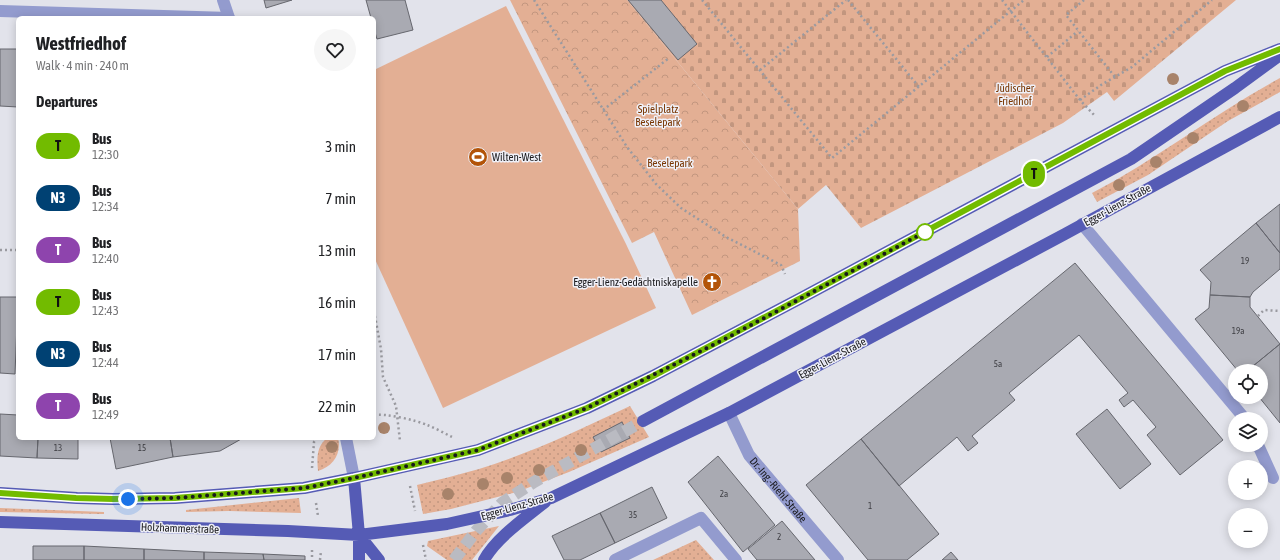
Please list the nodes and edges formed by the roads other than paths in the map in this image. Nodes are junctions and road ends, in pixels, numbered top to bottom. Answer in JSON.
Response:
{"nodes":[{"id":1,"x":223,"y":0,"type":"edge"},
{"id":2,"x":0,"y":11,"type":"edge"},
{"id":3,"x":164,"y":16,"type":"edge"},
{"id":4,"x":228,"y":16,"type":"edge"},
{"id":5,"x":1280,"y":49,"type":"edge"},
{"id":6,"x":1280,"y":55,"type":"edge"},
{"id":7,"x":1280,"y":117,"type":"edge"},
{"id":8,"x":1082,"y":224,"type":"junction"},
{"id":9,"x":1239,"y":412,"type":"edge"},
{"id":10,"x":729,"y":413,"type":"junction"},
{"id":11,"x":643,"y":421,"type":"tunnel mouth"},
{"id":12,"x":346,"y":440,"type":"edge"},
{"id":13,"x":1261,"y":452,"type":"edge"},
{"id":14,"x":354,"y":478,"type":"junction"},
{"id":15,"x":1273,"y":478,"type":"dead end"},
{"id":16,"x":0,"y":493,"type":"edge"},
{"id":17,"x":551,"y":498,"type":"junction"},
{"id":18,"x":0,"y":522,"type":"edge"},
{"id":19,"x":359,"y":535,"type":"junction"},
{"id":20,"x":359,"y":560,"type":"edge"},
{"id":21,"x":379,"y":560,"type":"edge"},
{"id":22,"x":484,"y":560,"type":"edge"},
{"id":23,"x":615,"y":560,"type":"edge"},
{"id":24,"x":736,"y":560,"type":"edge"},
{"id":25,"x":838,"y":560,"type":"edge"}],
"edges":[{"from":1,"to":4,"type":"street"},
{"from":2,"to":3,"type":"street"},
{"from":5,"to":14,"type":"main road"},
{"from":6,"to":11,"type":"main road"},
{"from":7,"to":8,"type":"main road","name":"Egger-Lienz-Straße"},
{"from":8,"to":9,"type":"street"},
{"from":8,"to":10,"type":"main road","name":"Egger-Lienz-Straße"},
{"from":10,"to":17,"type":"main road","name":"Egger-Lienz-Straße"},
{"from":10,"to":25,"type":"street","name":"Dr.-Ing.-Riehl-Straße"},
{"from":12,"to":14,"type":"street"},
{"from":13,"to":15,"type":"street"},
{"from":14,"to":16,"type":"main road"},
{"from":14,"to":19,"type":"main road"},
{"from":17,"to":19,"type":"main road","name":"Egger-Lienz-Straße"},
{"from":17,"to":22,"type":"main road"},
{"from":18,"to":19,"type":"main road","name":"Holzhammerstraße"},
{"from":19,"to":20,"type":"main road"},
{"from":19,"to":21,"type":"main road"},
{"from":23,"to":24,"type":"street"}]}
